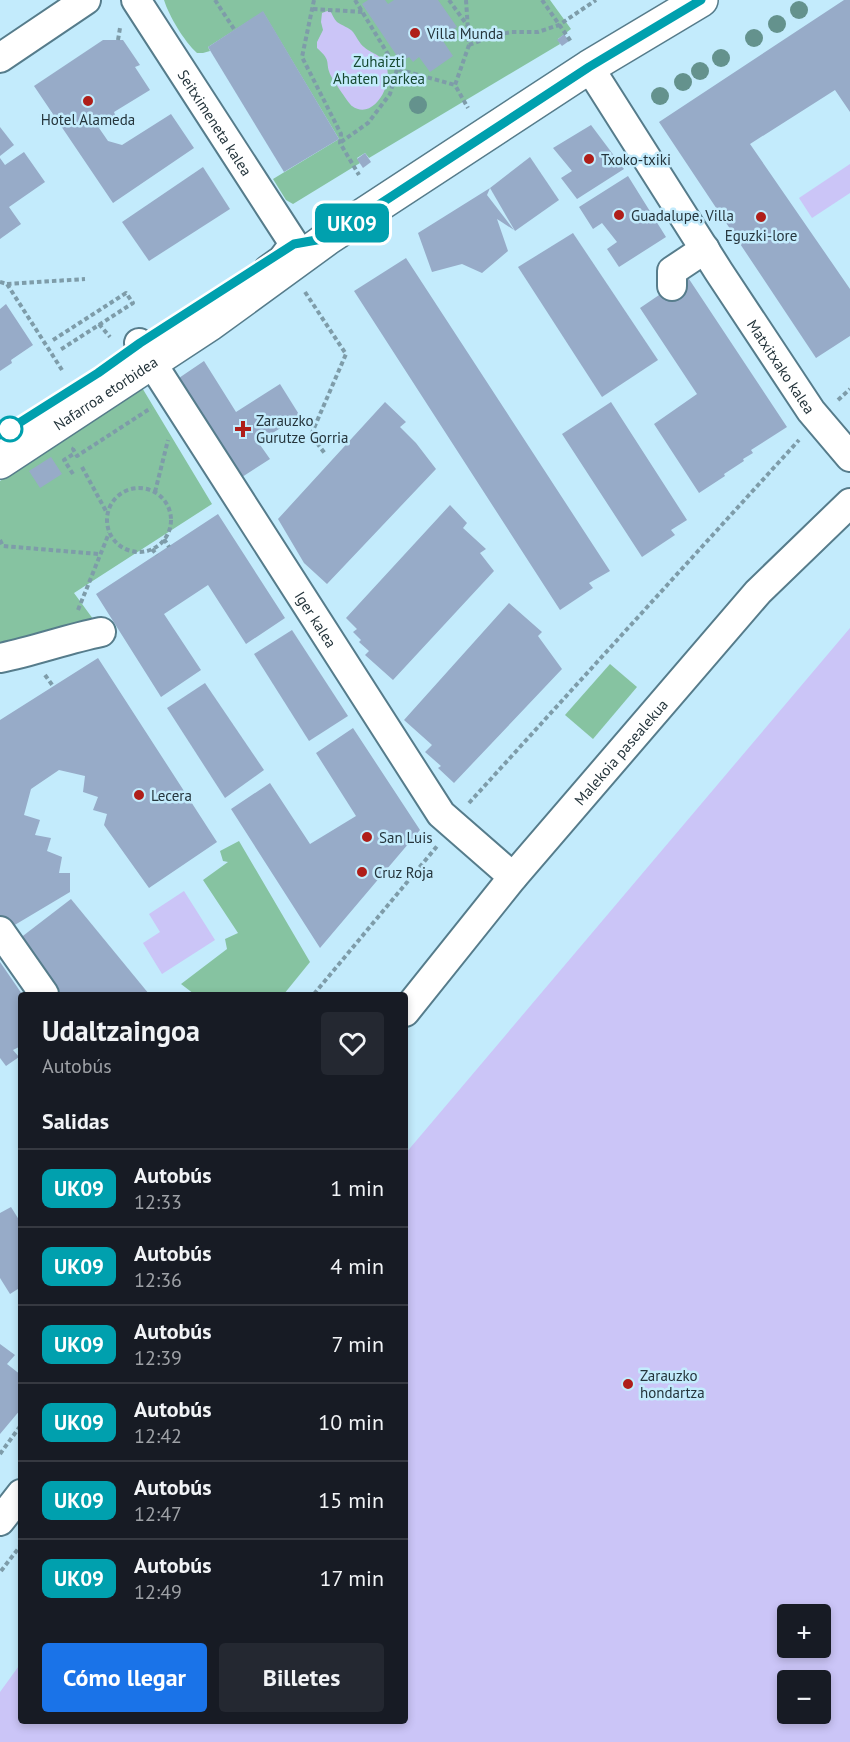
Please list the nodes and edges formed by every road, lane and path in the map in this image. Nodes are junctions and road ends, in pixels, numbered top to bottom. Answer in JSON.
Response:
{"nodes":[{"id":1,"x":86,"y":0,"type":"edge"},
{"id":2,"x":136,"y":0,"type":"edge"},
{"id":3,"x":215,"y":0,"type":"edge"},
{"id":4,"x":314,"y":0,"type":"edge"},
{"id":5,"x":355,"y":0,"type":"edge"},
{"id":6,"x":449,"y":0,"type":"edge"},
{"id":7,"x":466,"y":0,"type":"edge"},
{"id":8,"x":542,"y":0,"type":"edge"},
{"id":9,"x":596,"y":0,"type":"edge"},
{"id":10,"x":701,"y":0,"type":"edge"},
{"id":11,"x":313,"y":9,"type":"junction"},
{"id":12,"x":363,"y":12,"type":"junction"},
{"id":13,"x":468,"y":25,"type":"junction"},
{"id":14,"x":559,"y":25,"type":"junction"},
{"id":15,"x":234,"y":29,"type":"dead end"},
{"id":16,"x":469,"y":45,"type":"junction"},
{"id":17,"x":580,"y":55,"type":"junction"},
{"id":18,"x":0,"y":58,"type":"edge"},
{"id":19,"x":397,"y":69,"type":"junction"},
{"id":20,"x":455,"y":85,"type":"junction"},
{"id":21,"x":468,"y":108,"type":"dead end"},
{"id":22,"x":340,"y":143,"type":"junction"},
{"id":23,"x":358,"y":175,"type":"dead end"},
{"id":24,"x":328,"y":238,"type":"junction"},
{"id":25,"x":294,"y":244,"type":"junction"},
{"id":26,"x":712,"y":261,"type":"junction"},
{"id":27,"x":85,"y":279,"type":"dead end"},
{"id":28,"x":0,"y":282,"type":"edge"},
{"id":29,"x":7,"y":284,"type":"junction"},
{"id":30,"x":672,"y":286,"type":"dead end"},
{"id":31,"x":305,"y":291,"type":"dead end"},
{"id":32,"x":99,"y":324,"type":"junction"},
{"id":33,"x":210,"y":324,"type":"junction"},
{"id":34,"x":54,"y":340,"type":"dead end"},
{"id":35,"x":134,"y":348,"type":"junction"},
{"id":36,"x":60,"y":350,"type":"dead end"},
{"id":37,"x":62,"y":370,"type":"dead end"},
{"id":38,"x":850,"y":389,"type":"edge"},
{"id":39,"x":839,"y":399,"type":"dead end"},
{"id":40,"x":175,"y":400,"type":"junction"},
{"id":41,"x":0,"y":435,"type":"edge"},
{"id":42,"x":799,"y":440,"type":"dead end"},
{"id":43,"x":81,"y":443,"type":"dead end"},
{"id":44,"x":75,"y":453,"type":"junction"},
{"id":45,"x":326,"y":454,"type":"dead end"},
{"id":46,"x":850,"y":457,"type":"edge"},
{"id":47,"x":0,"y":462,"type":"edge"},
{"id":48,"x":82,"y":467,"type":"dead end"},
{"id":49,"x":73,"y":474,"type":"dead end"},
{"id":50,"x":155,"y":492,"type":"junction"},
{"id":51,"x":850,"y":503,"type":"edge"},
{"id":52,"x":107,"y":513,"type":"junction"},
{"id":53,"x":109,"y":533,"type":"junction"},
{"id":54,"x":164,"y":539,"type":"junction"},
{"id":55,"x":0,"y":540,"type":"edge"},
{"id":56,"x":169,"y":547,"type":"dead end"},
{"id":57,"x":152,"y":549,"type":"junction"},
{"id":58,"x":99,"y":554,"type":"junction"},
{"id":59,"x":157,"y":555,"type":"dead end"},
{"id":60,"x":76,"y":613,"type":"dead end"},
{"id":61,"x":101,"y":632,"type":"dead end"},
{"id":62,"x":0,"y":657,"type":"edge"},
{"id":63,"x":471,"y":800,"type":"dead end"},
{"id":64,"x":436,"y":847,"type":"dead end"},
{"id":65,"x":513,"y":877,"type":"junction"},
{"id":66,"x":0,"y":930,"type":"edge"},
{"id":67,"x":43,"y":992,"type":"edge"},
{"id":68,"x":316,"y":992,"type":"edge"},
{"id":69,"x":408,"y":1008,"type":"edge"},
{"id":70,"x":18,"y":1429,"type":"edge"},
{"id":71,"x":0,"y":1454,"type":"edge"},
{"id":72,"x":18,"y":1549,"type":"edge"},
{"id":73,"x":2,"y":1571,"type":"edge"}],
"edges":[{"from":1,"to":18,"type":"street"},
{"from":2,"to":25,"type":"street","name":"Seitximeneta kalea"},
{"from":3,"to":15,"type":"path"},
{"from":4,"to":11,"type":"path"},
{"from":5,"to":12,"type":"path"},
{"from":6,"to":13,"type":"path"},
{"from":7,"to":13,"type":"path"},
{"from":8,"to":14,"type":"path"},
{"from":9,"to":14,"type":"path"},
{"from":10,"to":17,"type":"highway","name":"Nafarroa etorbidea"},
{"from":11,"to":12,"type":"path"},
{"from":11,"to":22,"type":"path"},
{"from":12,"to":19,"type":"path"},
{"from":13,"to":16,"type":"path"},
{"from":14,"to":16,"type":"path"},
{"from":14,"to":17,"type":"path"},
{"from":16,"to":20,"type":"path"},
{"from":17,"to":24,"type":"highway","name":"Nafarroa etorbidea"},
{"from":17,"to":26,"type":"street","name":"Matxitxako kalea"},
{"from":19,"to":20,"type":"path"},
{"from":19,"to":22,"type":"path"},
{"from":20,"to":21,"type":"path"},
{"from":22,"to":23,"type":"path"},
{"from":24,"to":25,"type":"highway","name":"Nafarroa etorbidea"},
{"from":24,"to":33,"type":"highway","name":"Nafarroa etorbidea"},
{"from":25,"to":33,"type":"street","name":"Nafarroa etorbidea"},
{"from":25,"to":35,"type":"highway","name":"Nafarroa etorbidea"},
{"from":26,"to":30,"type":"street"},
{"from":26,"to":46,"type":"street","name":"Matxitxako kalea"},
{"from":27,"to":29,"type":"path"},
{"from":28,"to":29,"type":"path"},
{"from":29,"to":37,"type":"path"},
{"from":31,"to":45,"type":"path"},
{"from":32,"to":34,"type":"path"},
{"from":32,"to":35,"type":"path"},
{"from":32,"to":36,"type":"path"},
{"from":33,"to":35,"type":"highway","name":"Nafarroa etorbidea"},
{"from":35,"to":40,"type":"street","name":"Iger kalea"},
{"from":35,"to":41,"type":"highway","name":"Nafarroa etorbidea"},
{"from":35,"to":47,"type":"highway","name":"Nafarroa etorbidea"},
{"from":38,"to":39,"type":"path"},
{"from":40,"to":44,"type":"path"},
{"from":40,"to":50,"type":"path"},
{"from":40,"to":65,"type":"street","name":"Iger kalea"},
{"from":42,"to":63,"type":"path"},
{"from":43,"to":44,"type":"path"},
{"from":44,"to":49,"type":"path"},
{"from":48,"to":52,"type":"path"},
{"from":50,"to":52,"type":"path"},
{"from":50,"to":54,"type":"path"},
{"from":51,"to":65,"type":"street","name":"Malekoia pasealekua"},
{"from":52,"to":53,"type":"path"},
{"from":53,"to":57,"type":"path"},
{"from":53,"to":58,"type":"path"},
{"from":54,"to":56,"type":"path"},
{"from":54,"to":57,"type":"path"},
{"from":55,"to":58,"type":"path"},
{"from":57,"to":59,"type":"path"},
{"from":58,"to":60,"type":"path"},
{"from":61,"to":62,"type":"street"},
{"from":64,"to":68,"type":"path"},
{"from":65,"to":69,"type":"street","name":"Malekoia pasealekua"},
{"from":66,"to":67,"type":"street"},
{"from":70,"to":71,"type":"path"},
{"from":72,"to":73,"type":"path"}]}
